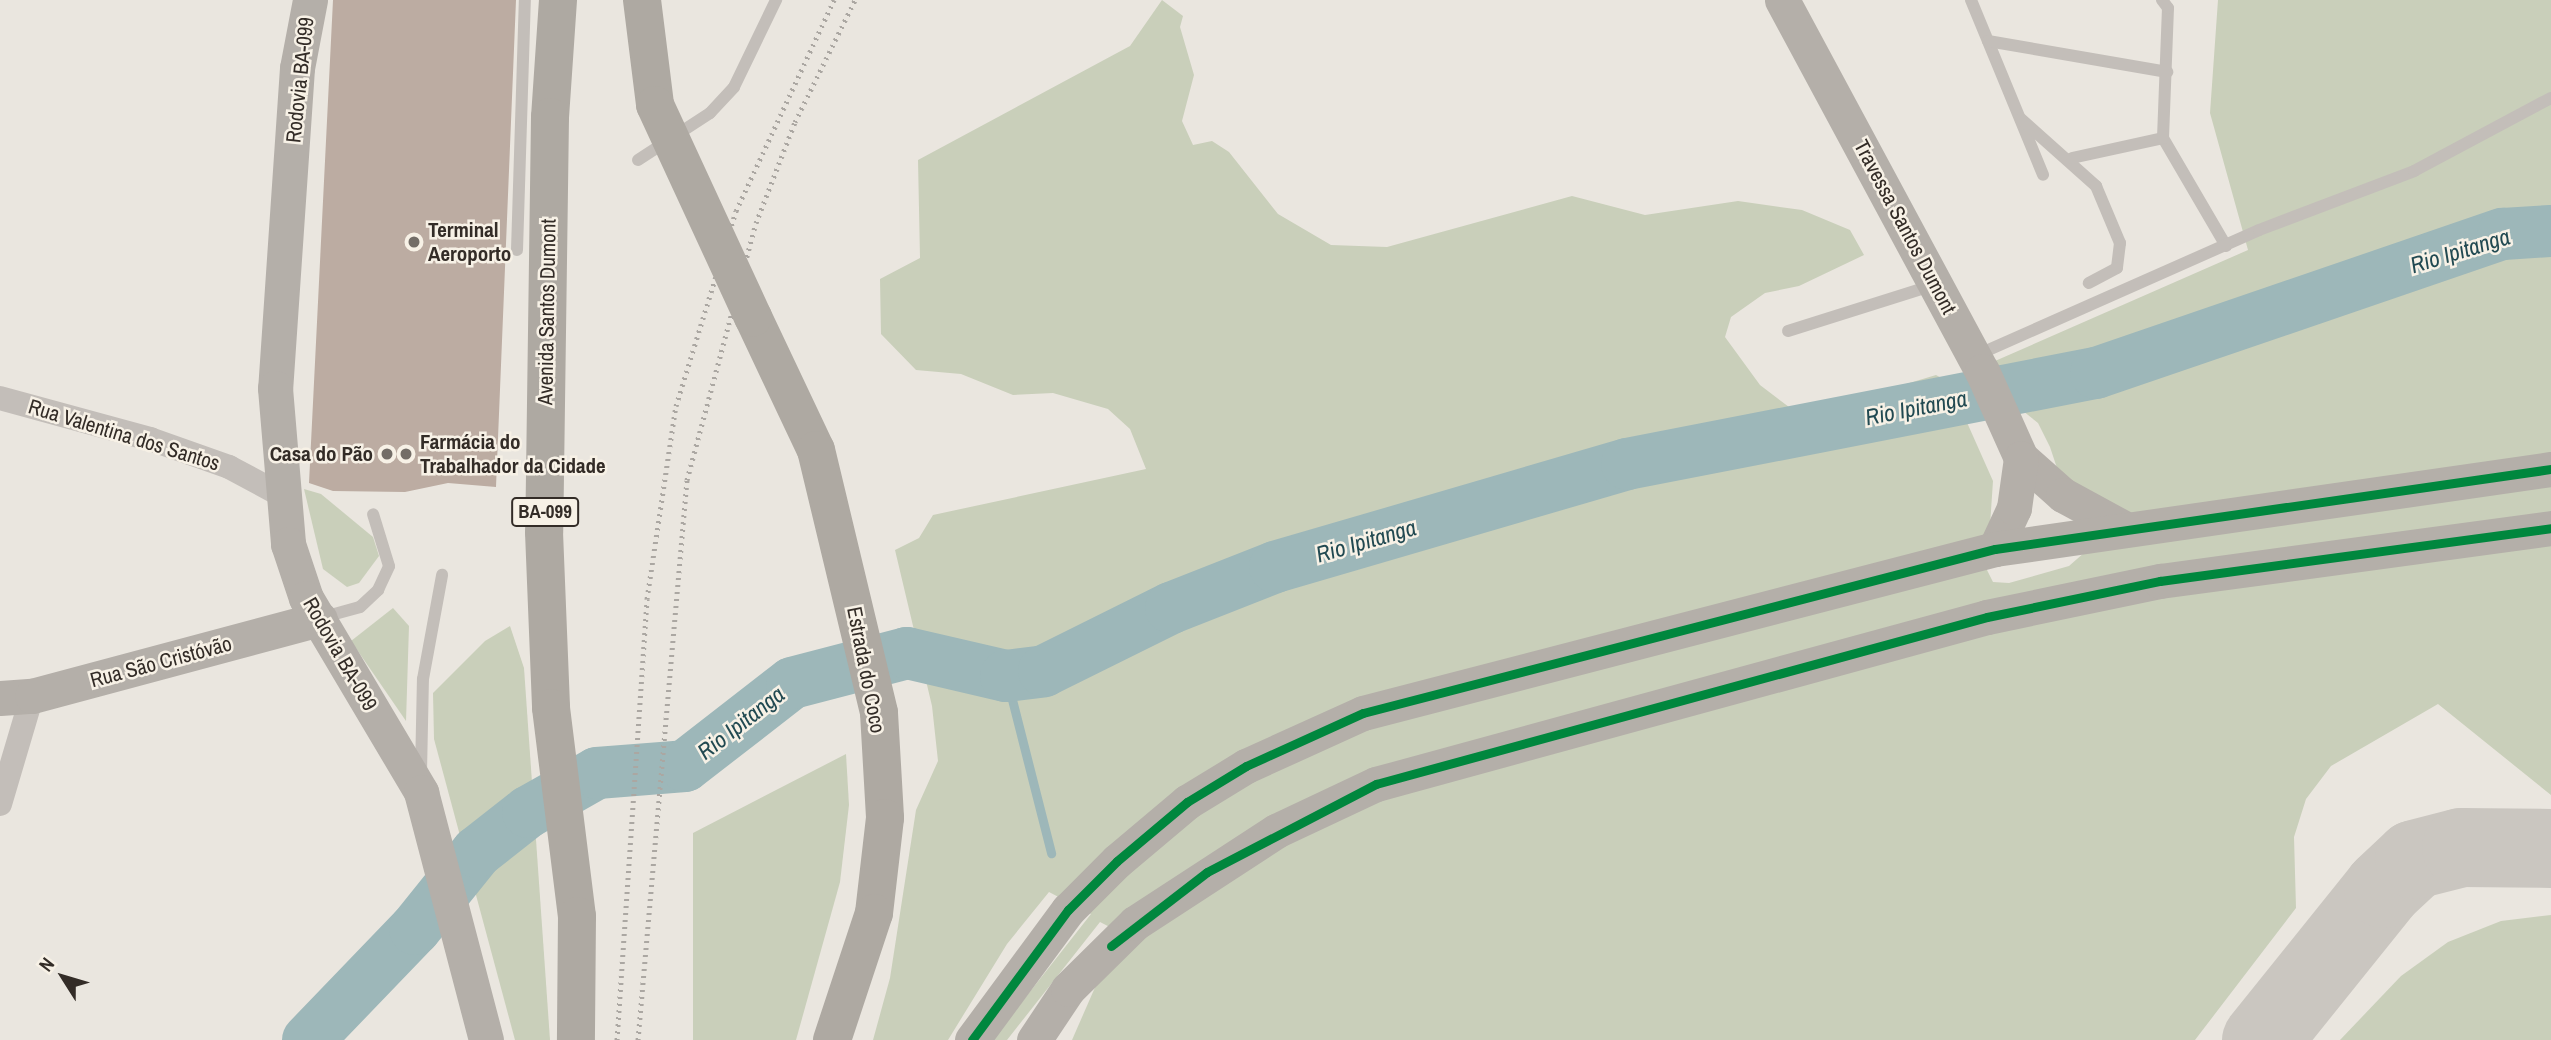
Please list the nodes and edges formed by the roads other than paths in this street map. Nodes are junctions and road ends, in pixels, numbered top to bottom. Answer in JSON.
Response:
{"nodes":[{"id":1,"x":310,"y":0,"type":"edge"},
{"id":2,"x":525,"y":0,"type":"edge"},
{"id":3,"x":558,"y":0,"type":"edge"},
{"id":4,"x":642,"y":0,"type":"edge"},
{"id":5,"x":776,"y":0,"type":"edge"},
{"id":6,"x":1782,"y":0,"type":"edge"},
{"id":7,"x":1970,"y":0,"type":"edge"},
{"id":8,"x":2162,"y":0,"type":"edge"},
{"id":9,"x":1988,"y":41,"type":"junction"},
{"id":10,"x":2167,"y":72,"type":"junction"},
{"id":11,"x":2551,"y":98,"type":"edge"},
{"id":12,"x":2021,"y":119,"type":"junction"},
{"id":13,"x":2163,"y":138,"type":"junction"},
{"id":14,"x":2072,"y":159,"type":"junction"},
{"id":15,"x":638,"y":160,"type":"dead end"},
{"id":16,"x":2043,"y":175,"type":"dead end"},
{"id":17,"x":2225,"y":246,"type":"junction"},
{"id":18,"x":517,"y":250,"type":"dead end"},
{"id":19,"x":2089,"y":283,"type":"dead end"},
{"id":20,"x":1936,"y":285,"type":"junction"},
{"id":21,"x":1788,"y":331,"type":"dead end"},
{"id":22,"x":1978,"y":363,"type":"junction"},
{"id":23,"x":0,"y":398,"type":"edge"},
{"id":24,"x":2017,"y":450,"type":"junction"},
{"id":25,"x":2551,"y":469,"type":"edge"},
{"id":26,"x":283,"y":496,"type":"junction"},
{"id":27,"x":373,"y":514,"type":"dead end"},
{"id":28,"x":2122,"y":527,"type":"junction"},
{"id":29,"x":2551,"y":528,"type":"edge"},
{"id":30,"x":1995,"y":549,"type":"junction"},
{"id":31,"x":442,"y":575,"type":"dead end"},
{"id":32,"x":320,"y":618,"type":"junction"},
{"id":33,"x":16,"y":697,"type":"edge"},
{"id":34,"x":421,"y":792,"type":"junction"},
{"id":35,"x":0,"y":804,"type":"edge"},
{"id":36,"x":486,"y":1040,"type":"edge"},
{"id":37,"x":576,"y":1040,"type":"edge"},
{"id":38,"x":832,"y":1040,"type":"edge"},
{"id":39,"x":972,"y":1040,"type":"edge"},
{"id":40,"x":1034,"y":1040,"type":"edge"}],
"edges":[{"from":1,"to":26,"type":"main road","name":"Rodovia BA-099"},
{"from":2,"to":18,"type":"lane"},
{"from":3,"to":37,"type":"highway","name":"Avenida Santos Dumont","number":"BA-099"},
{"from":4,"to":38,"type":"highway","name":"Estrada do Coco","bridge":true},
{"from":5,"to":15,"type":"lane"},
{"from":6,"to":20,"type":"main road","name":"Travessa Santos Dumont"},
{"from":7,"to":9,"type":"lane"},
{"from":8,"to":10,"type":"lane"},
{"from":9,"to":10,"type":"lane"},
{"from":9,"to":12,"type":"lane"},
{"from":10,"to":13,"type":"lane"},
{"from":11,"to":17,"type":"lane"},
{"from":12,"to":14,"type":"lane"},
{"from":12,"to":16,"type":"lane"},
{"from":13,"to":14,"type":"lane"},
{"from":13,"to":17,"type":"lane"},
{"from":14,"to":19,"type":"lane"},
{"from":17,"to":22,"type":"lane"},
{"from":20,"to":21,"type":"lane"},
{"from":20,"to":22,"type":"main road","name":"Travessa Santos Dumont"},
{"from":22,"to":24,"type":"main road","name":"Travessa Santos Dumont"},
{"from":23,"to":26,"type":"street","name":"Rua Valentina dos Santos"},
{"from":24,"to":28,"type":"main road","name":"Travessa Santos Dumont"},
{"from":24,"to":30,"type":"main road"},
{"from":25,"to":28,"type":"main road"},
{"from":26,"to":32,"type":"main road","name":"Rodovia BA-099"},
{"from":27,"to":32,"type":"lane"},
{"from":28,"to":30,"type":"main road"},
{"from":29,"to":40,"type":"main road"},
{"from":30,"to":39,"type":"main road"},
{"from":31,"to":34,"type":"lane"},
{"from":32,"to":33,"type":"main road","name":"Rua São Cristóvão"},
{"from":32,"to":34,"type":"main road","name":"Rodovia BA-099"},
{"from":33,"to":35,"type":"street"},
{"from":34,"to":36,"type":"main road","name":"Rodovia BA-099"}]}
